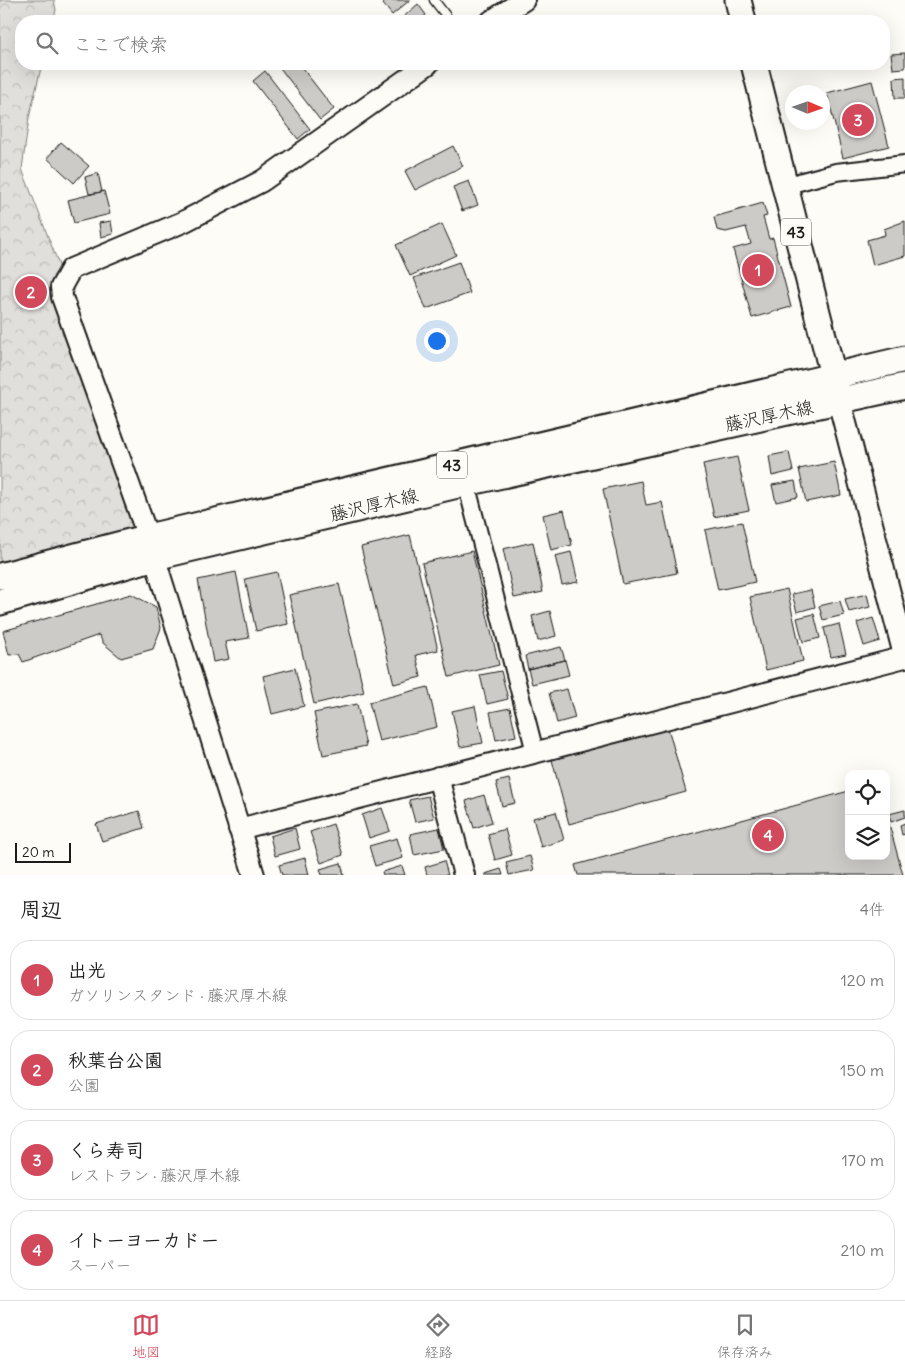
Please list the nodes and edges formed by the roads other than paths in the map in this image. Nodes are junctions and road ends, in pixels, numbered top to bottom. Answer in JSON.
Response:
{"nodes":[{"id":1,"x":434,"y":0,"type":"edge"},
{"id":2,"x":524,"y":0,"type":"edge"},
{"id":3,"x":738,"y":0,"type":"edge"},
{"id":4,"x":445,"y":15,"type":"edge"},
{"id":5,"x":500,"y":15,"type":"edge"},
{"id":6,"x":742,"y":15,"type":"edge"},
{"id":7,"x":419,"y":70,"type":"edge"},
{"id":8,"x":755,"y":70,"type":"edge"},
{"id":9,"x":905,"y":164,"type":"edge"},
{"id":10,"x":784,"y":186,"type":"junction"},
{"id":11,"x":905,"y":358,"type":"edge"},
{"id":12,"x":833,"y":374,"type":"junction"},
{"id":13,"x":905,"y":386,"type":"edge"},
{"id":14,"x":839,"y":400,"type":"junction"},
{"id":15,"x":466,"y":483,"type":"junction"},
{"id":16,"x":151,"y":547,"type":"junction"},
{"id":17,"x":0,"y":576,"type":"edge"},
{"id":18,"x":0,"y":602,"type":"edge"},
{"id":19,"x":905,"y":656,"type":"edge"},
{"id":20,"x":535,"y":752,"type":"junction"},
{"id":21,"x":438,"y":776,"type":"junction"},
{"id":22,"x":239,"y":829,"type":"junction"},
{"id":23,"x":254,"y":875,"type":"edge"},
{"id":24,"x":464,"y":875,"type":"edge"}],
"edges":[{"from":1,"to":4,"type":"lane"},
{"from":2,"to":5,"type":"street"},
{"from":3,"to":6,"type":"main road"},
{"from":7,"to":16,"type":"street"},
{"from":8,"to":10,"type":"main road","number":"43"},
{"from":9,"to":10,"type":"street"},
{"from":10,"to":12,"type":"main road","number":"43"},
{"from":11,"to":12,"type":"main road","name":"藤沢厚木線","number":"43"},
{"from":12,"to":14,"type":"main road","number":"43"},
{"from":12,"to":16,"type":"main road","name":"藤沢厚木線","number":"43"},
{"from":13,"to":14,"type":"main road","name":"藤沢厚木線","number":"43"},
{"from":14,"to":15,"type":"main road","name":"藤沢厚木線","number":"43"},
{"from":14,"to":19,"type":"main road"},
{"from":15,"to":16,"type":"main road","name":"藤沢厚木線","number":"43"},
{"from":15,"to":20,"type":"street"},
{"from":16,"to":17,"type":"main road","name":"藤沢厚木線","number":"43"},
{"from":16,"to":18,"type":"main road","name":"藤沢厚木線","number":"43"},
{"from":16,"to":22,"type":"street"},
{"from":19,"to":20,"type":"street"},
{"from":20,"to":21,"type":"street"},
{"from":21,"to":22,"type":"street"},
{"from":21,"to":24,"type":"street"},
{"from":22,"to":23,"type":"street"}]}
